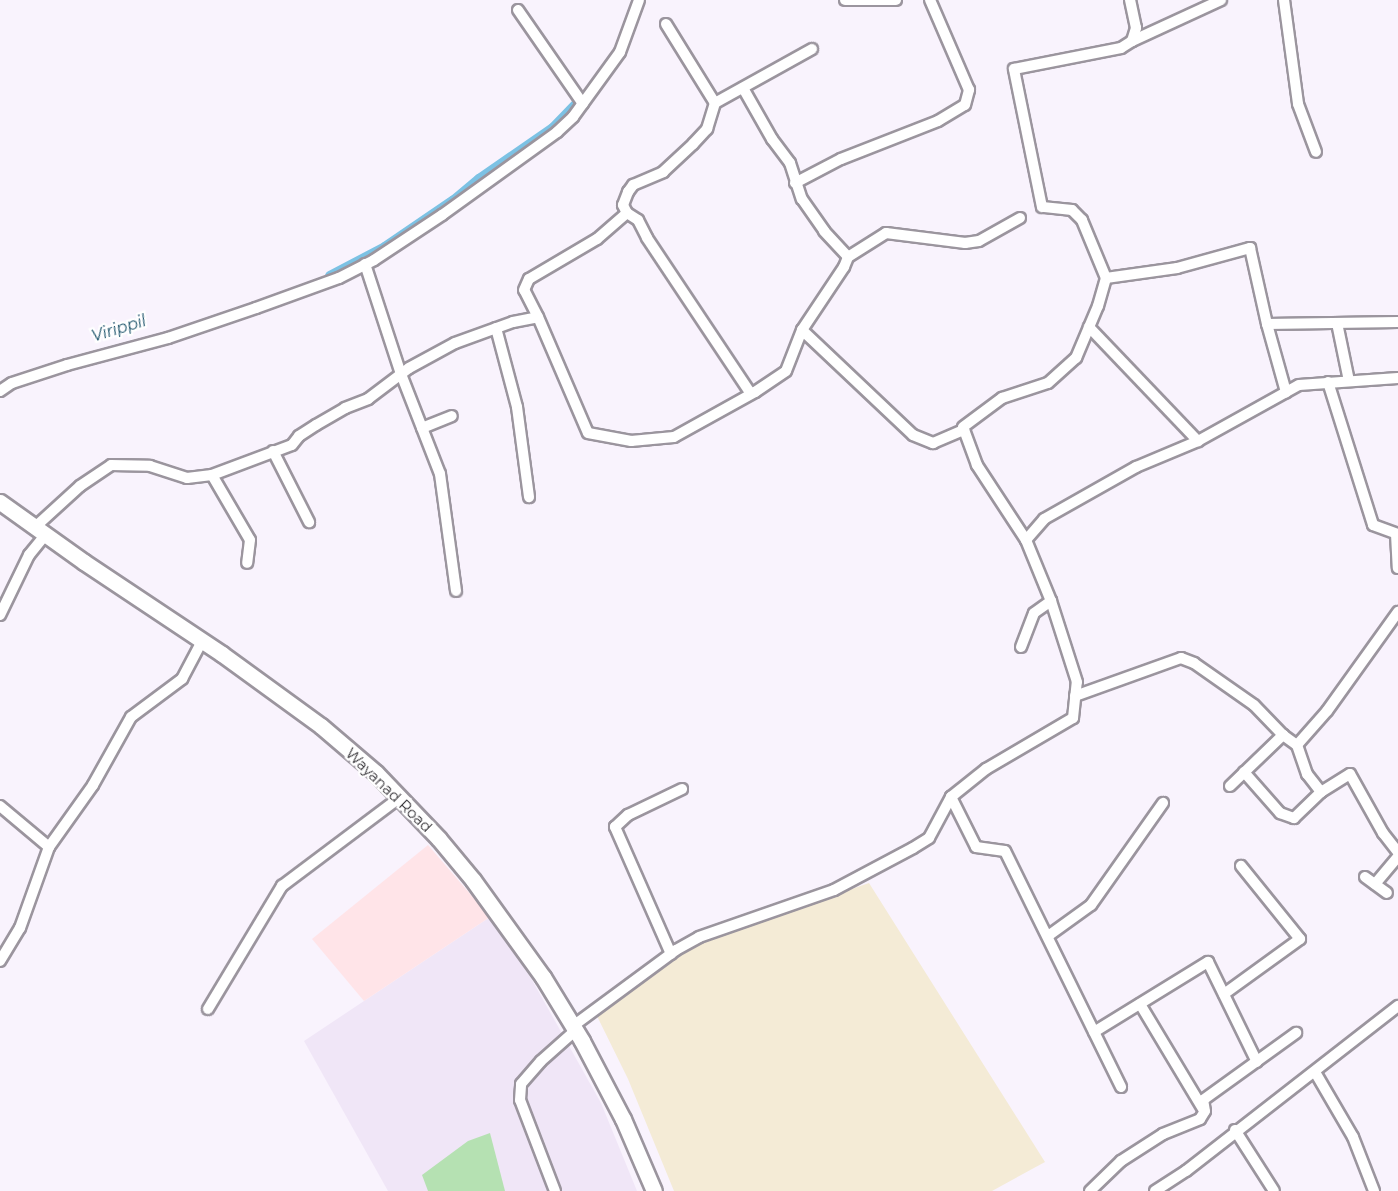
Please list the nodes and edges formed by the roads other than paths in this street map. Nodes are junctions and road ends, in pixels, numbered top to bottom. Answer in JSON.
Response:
{"nodes":[{"id":1,"x":639,"y":0,"type":"edge"},
{"id":2,"x":845,"y":0,"type":"edge"},
{"id":3,"x":896,"y":0,"type":"edge"},
{"id":4,"x":930,"y":0,"type":"edge"},
{"id":5,"x":1130,"y":0,"type":"edge"},
{"id":6,"x":1221,"y":0,"type":"edge"},
{"id":7,"x":1284,"y":0,"type":"edge"},
{"id":8,"x":518,"y":10,"type":"dead end"},
{"id":9,"x":666,"y":24,"type":"dead end"},
{"id":10,"x":1132,"y":41,"type":"junction"},
{"id":11,"x":812,"y":49,"type":"dead end"},
{"id":12,"x":743,"y":88,"type":"junction"},
{"id":13,"x":715,"y":103,"type":"junction"},
{"id":14,"x":583,"y":105,"type":"junction"},
{"id":15,"x":1316,"y":152,"type":"dead end"},
{"id":16,"x":795,"y":183,"type":"junction"},
{"id":17,"x":627,"y":213,"type":"junction"},
{"id":18,"x":1020,"y":218,"type":"dead end"},
{"id":19,"x":848,"y":257,"type":"junction"},
{"id":20,"x":365,"y":264,"type":"junction"},
{"id":21,"x":1106,"y":278,"type":"junction"},
{"id":22,"x":538,"y":317,"type":"junction"},
{"id":23,"x":1398,"y":322,"type":"edge"},
{"id":24,"x":1337,"y":323,"type":"junction"},
{"id":25,"x":1267,"y":324,"type":"junction"},
{"id":26,"x":1089,"y":327,"type":"junction"},
{"id":27,"x":496,"y":328,"type":"junction"},
{"id":28,"x":802,"y":330,"type":"junction"},
{"id":29,"x":401,"y":374,"type":"junction"},
{"id":30,"x":1398,"y":378,"type":"edge"},
{"id":31,"x":1350,"y":381,"type":"junction"},
{"id":32,"x":1328,"y":382,"type":"junction"},
{"id":33,"x":0,"y":391,"type":"edge"},
{"id":34,"x":1286,"y":392,"type":"junction"},
{"id":35,"x":752,"y":394,"type":"junction"},
{"id":36,"x":425,"y":401,"type":"dead end"},
{"id":37,"x":414,"y":406,"type":"junction"},
{"id":38,"x":452,"y":416,"type":"dead end"},
{"id":39,"x":422,"y":428,"type":"junction"},
{"id":40,"x":964,"y":430,"type":"junction"},
{"id":41,"x":1198,"y":441,"type":"junction"},
{"id":42,"x":273,"y":451,"type":"junction"},
{"id":43,"x":212,"y":475,"type":"junction"},
{"id":44,"x":529,"y":497,"type":"dead end"},
{"id":45,"x":0,"y":502,"type":"edge"},
{"id":46,"x":309,"y":522,"type":"dead end"},
{"id":47,"x":39,"y":532,"type":"junction"},
{"id":48,"x":1397,"y":534,"type":"edge"},
{"id":49,"x":1026,"y":540,"type":"junction"},
{"id":50,"x":247,"y":563,"type":"dead end"},
{"id":51,"x":1398,"y":568,"type":"edge"},
{"id":52,"x":456,"y":591,"type":"dead end"},
{"id":53,"x":1051,"y":601,"type":"junction"},
{"id":54,"x":1398,"y":612,"type":"edge"},
{"id":55,"x":0,"y":615,"type":"edge"},
{"id":56,"x":202,"y":640,"type":"junction"},
{"id":57,"x":1021,"y":647,"type":"dead end"},
{"id":58,"x":1075,"y":696,"type":"junction"},
{"id":59,"x":1283,"y":735,"type":"junction"},
{"id":60,"x":1297,"y":745,"type":"junction"},
{"id":61,"x":1244,"y":772,"type":"junction"},
{"id":62,"x":1230,"y":786,"type":"dead end"},
{"id":63,"x":682,"y":789,"type":"dead end"},
{"id":64,"x":1321,"y":792,"type":"junction"},
{"id":65,"x":951,"y":797,"type":"junction"},
{"id":66,"x":399,"y":798,"type":"junction"},
{"id":67,"x":1163,"y":803,"type":"dead end"},
{"id":68,"x":0,"y":806,"type":"edge"},
{"id":69,"x":49,"y":847,"type":"junction"},
{"id":70,"x":1398,"y":852,"type":"edge"},
{"id":71,"x":1398,"y":857,"type":"edge"},
{"id":72,"x":1241,"y":867,"type":"dead end"},
{"id":73,"x":1365,"y":877,"type":"dead end"},
{"id":74,"x":1376,"y":884,"type":"junction"},
{"id":75,"x":1387,"y":893,"type":"dead end"},
{"id":76,"x":1048,"y":936,"type":"junction"},
{"id":77,"x":672,"y":954,"type":"junction"},
{"id":78,"x":0,"y":961,"type":"edge"},
{"id":79,"x":1224,"y":994,"type":"junction"},
{"id":80,"x":1140,"y":1004,"type":"junction"},
{"id":81,"x":1398,"y":1006,"type":"edge"},
{"id":82,"x":208,"y":1010,"type":"dead end"},
{"id":83,"x":574,"y":1028,"type":"junction"},
{"id":84,"x":1094,"y":1032,"type":"junction"},
{"id":85,"x":1296,"y":1033,"type":"dead end"},
{"id":86,"x":1257,"y":1062,"type":"junction"},
{"id":87,"x":1315,"y":1072,"type":"junction"},
{"id":88,"x":1121,"y":1087,"type":"dead end"},
{"id":89,"x":1205,"y":1111,"type":"junction"},
{"id":90,"x":1236,"y":1130,"type":"junction"},
{"id":91,"x":555,"y":1191,"type":"edge"},
{"id":92,"x":654,"y":1191,"type":"edge"},
{"id":93,"x":1090,"y":1191,"type":"edge"},
{"id":94,"x":1155,"y":1191,"type":"edge"},
{"id":95,"x":1274,"y":1191,"type":"edge"},
{"id":96,"x":1374,"y":1191,"type":"edge"}],
"edges":[{"from":1,"to":14,"type":"street"},
{"from":2,"to":3,"type":"street"},
{"from":4,"to":16,"type":"street"},
{"from":5,"to":10,"type":"street"},
{"from":6,"to":10,"type":"street"},
{"from":7,"to":15,"type":"street"},
{"from":8,"to":14,"type":"street"},
{"from":9,"to":13,"type":"street"},
{"from":10,"to":21,"type":"street"},
{"from":11,"to":12,"type":"street"},
{"from":12,"to":13,"type":"street"},
{"from":12,"to":16,"type":"street"},
{"from":13,"to":17,"type":"street"},
{"from":14,"to":20,"type":"street"},
{"from":16,"to":19,"type":"street"},
{"from":17,"to":22,"type":"street"},
{"from":17,"to":35,"type":"street"},
{"from":18,"to":19,"type":"street"},
{"from":19,"to":28,"type":"street"},
{"from":20,"to":29,"type":"street"},
{"from":20,"to":33,"type":"street"},
{"from":21,"to":25,"type":"street"},
{"from":21,"to":26,"type":"street"},
{"from":22,"to":27,"type":"street"},
{"from":22,"to":35,"type":"street"},
{"from":23,"to":24,"type":"street"},
{"from":24,"to":25,"type":"street"},
{"from":24,"to":31,"type":"street"},
{"from":25,"to":34,"type":"street"},
{"from":26,"to":40,"type":"street"},
{"from":26,"to":41,"type":"street"},
{"from":27,"to":29,"type":"street"},
{"from":27,"to":44,"type":"street"},
{"from":28,"to":35,"type":"street"},
{"from":28,"to":40,"type":"street"},
{"from":29,"to":37,"type":"street"},
{"from":29,"to":42,"type":"street"},
{"from":30,"to":31,"type":"street"},
{"from":31,"to":32,"type":"street"},
{"from":32,"to":34,"type":"street"},
{"from":32,"to":48,"type":"street"},
{"from":34,"to":41,"type":"street"},
{"from":36,"to":37,"type":"street"},
{"from":37,"to":39,"type":"street"},
{"from":38,"to":39,"type":"street"},
{"from":39,"to":52,"type":"street"},
{"from":40,"to":49,"type":"street"},
{"from":41,"to":49,"type":"street"},
{"from":42,"to":43,"type":"street"},
{"from":42,"to":46,"type":"street"},
{"from":43,"to":47,"type":"street"},
{"from":43,"to":50,"type":"street"},
{"from":45,"to":47,"type":"highway","name":"Wayanad Road"},
{"from":47,"to":55,"type":"street"},
{"from":47,"to":56,"type":"highway","name":"Wayanad Road"},
{"from":48,"to":51,"type":"street"},
{"from":49,"to":53,"type":"street"},
{"from":53,"to":57,"type":"street"},
{"from":53,"to":58,"type":"street"},
{"from":54,"to":60,"type":"street"},
{"from":56,"to":66,"type":"highway","name":"Wayanad Road"},
{"from":56,"to":69,"type":"street"},
{"from":58,"to":59,"type":"street"},
{"from":58,"to":65,"type":"street"},
{"from":59,"to":60,"type":"street"},
{"from":59,"to":61,"type":"street"},
{"from":60,"to":64,"type":"street"},
{"from":61,"to":62,"type":"street"},
{"from":61,"to":64,"type":"street"},
{"from":63,"to":77,"type":"street"},
{"from":64,"to":70,"type":"street"},
{"from":65,"to":76,"type":"street"},
{"from":65,"to":77,"type":"street"},
{"from":66,"to":82,"type":"street"},
{"from":66,"to":83,"type":"highway","name":"Wayanad Road"},
{"from":67,"to":76,"type":"street"},
{"from":68,"to":69,"type":"street"},
{"from":69,"to":78,"type":"street"},
{"from":71,"to":74,"type":"street"},
{"from":72,"to":79,"type":"street"},
{"from":73,"to":74,"type":"street"},
{"from":74,"to":75,"type":"street"},
{"from":76,"to":84,"type":"street"},
{"from":77,"to":83,"type":"street"},
{"from":79,"to":80,"type":"street"},
{"from":79,"to":86,"type":"street"},
{"from":80,"to":84,"type":"street"},
{"from":80,"to":89,"type":"street"},
{"from":81,"to":87,"type":"street"},
{"from":83,"to":91,"type":"street"},
{"from":83,"to":92,"type":"highway","name":"Wayanad Road"},
{"from":84,"to":88,"type":"street"},
{"from":85,"to":86,"type":"street"},
{"from":86,"to":89,"type":"street"},
{"from":87,"to":90,"type":"street"},
{"from":87,"to":96,"type":"street"},
{"from":89,"to":93,"type":"street"},
{"from":90,"to":94,"type":"street"},
{"from":90,"to":95,"type":"street"}]}
